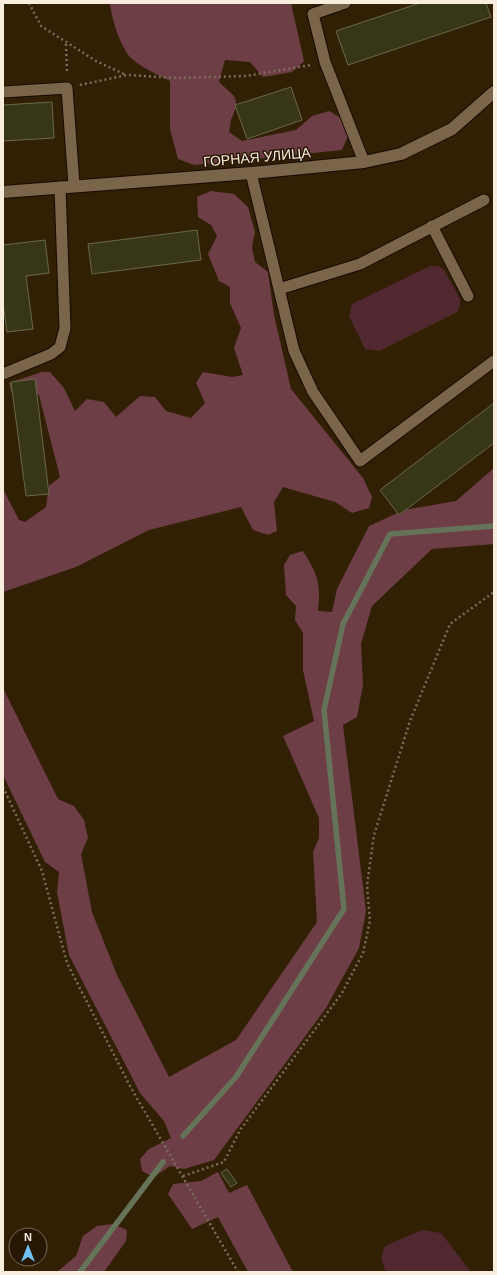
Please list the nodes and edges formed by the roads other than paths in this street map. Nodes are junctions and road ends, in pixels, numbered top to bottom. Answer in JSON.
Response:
{"nodes":[{"id":1,"x":345,"y":3,"type":"edge"},
{"id":2,"x":3,"y":92,"type":"edge"},
{"id":3,"x":494,"y":92,"type":"edge"},
{"id":4,"x":364,"y":162,"type":"junction"},
{"id":5,"x":251,"y":173,"type":"junction"},
{"id":6,"x":74,"y":185,"type":"junction"},
{"id":7,"x":60,"y":186,"type":"junction"},
{"id":8,"x":3,"y":192,"type":"edge"},
{"id":9,"x":484,"y":200,"type":"dead end"},
{"id":10,"x":432,"y":226,"type":"junction"},
{"id":11,"x":279,"y":289,"type":"junction"},
{"id":12,"x":468,"y":296,"type":"dead end"},
{"id":13,"x":494,"y":361,"type":"edge"},
{"id":14,"x":3,"y":374,"type":"edge"}],
"edges":[{"from":1,"to":4,"type":"lane"},
{"from":2,"to":6,"type":"lane"},
{"from":3,"to":4,"type":"street","name":"ГОРНАЯ УЛИЦА"},
{"from":4,"to":5,"type":"street","name":"ГОРНАЯ УЛИЦА"},
{"from":5,"to":6,"type":"street","name":"ГОРНАЯ УЛИЦА"},
{"from":5,"to":11,"type":"lane"},
{"from":6,"to":7,"type":"street","name":"ГОРНАЯ УЛИЦА"},
{"from":7,"to":8,"type":"street","name":"ГОРНАЯ УЛИЦА"},
{"from":7,"to":14,"type":"lane"},
{"from":9,"to":10,"type":"lane"},
{"from":10,"to":11,"type":"lane"},
{"from":10,"to":12,"type":"lane"},
{"from":11,"to":13,"type":"lane"}]}
